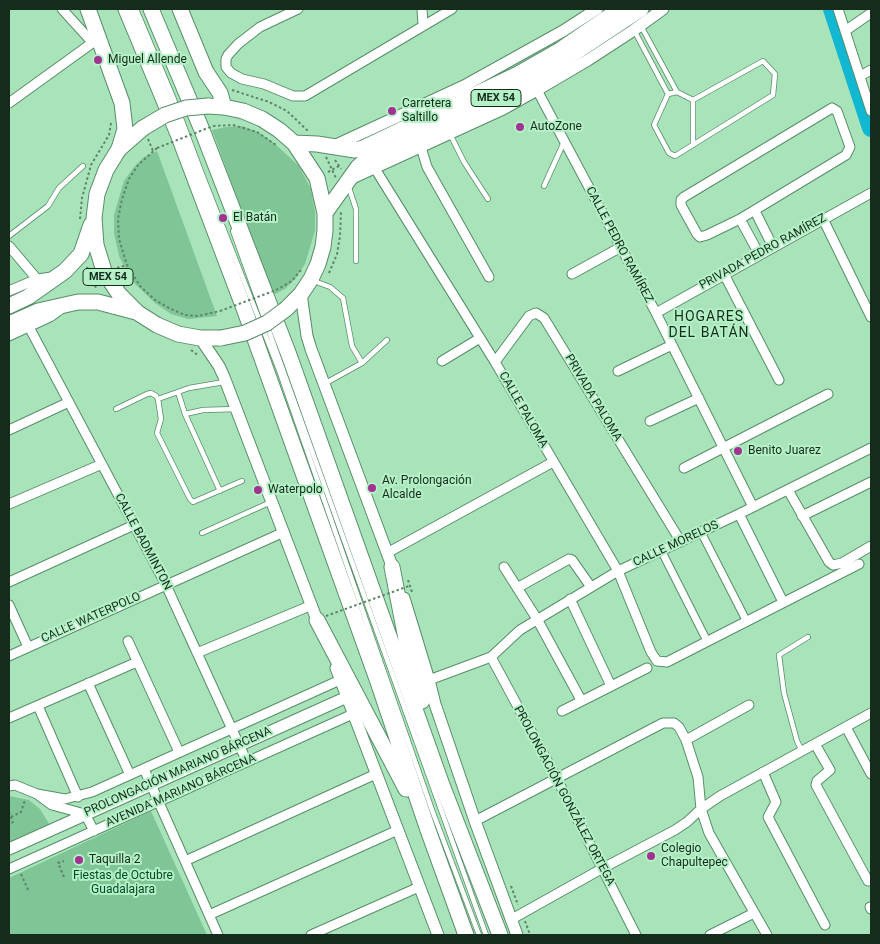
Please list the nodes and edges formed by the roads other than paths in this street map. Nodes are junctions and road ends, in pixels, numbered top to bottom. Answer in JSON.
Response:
{"nodes":[{"id":1,"x":62,"y":9,"type":"edge"},
{"id":2,"x":88,"y":9,"type":"edge"},
{"id":3,"x":126,"y":9,"type":"edge"},
{"id":4,"x":136,"y":9,"type":"edge"},
{"id":5,"x":146,"y":9,"type":"edge"},
{"id":6,"x":151,"y":9,"type":"edge"},
{"id":7,"x":180,"y":9,"type":"edge"},
{"id":8,"x":298,"y":9,"type":"edge"},
{"id":9,"x":422,"y":9,"type":"edge"},
{"id":10,"x":452,"y":9,"type":"edge"},
{"id":11,"x":597,"y":9,"type":"edge"},
{"id":12,"x":620,"y":9,"type":"edge"},
{"id":13,"x":641,"y":9,"type":"edge"},
{"id":14,"x":663,"y":9,"type":"edge"},
{"id":15,"x":838,"y":9,"type":"edge"},
{"id":16,"x":871,"y":14,"type":"edge"},
{"id":17,"x":423,"y":26,"type":"junction"},
{"id":18,"x":637,"y":28,"type":"junction"},
{"id":19,"x":845,"y":31,"type":"junction"},
{"id":20,"x":96,"y":40,"type":"junction"},
{"id":21,"x":871,"y":70,"type":"edge"},
{"id":22,"x":860,"y":76,"type":"junction"},
{"id":23,"x":538,"y":90,"type":"junction"},
{"id":24,"x":676,"y":92,"type":"junction"},
{"id":25,"x":668,"y":94,"type":"junction"},
{"id":26,"x":693,"y":100,"type":"junction"},
{"id":27,"x":9,"y":101,"type":"edge"},
{"id":28,"x":224,"y":107,"type":"junction"},
{"id":29,"x":871,"y":111,"type":"edge"},
{"id":30,"x":190,"y":117,"type":"dead end"},
{"id":31,"x":450,"y":134,"type":"junction"},
{"id":32,"x":565,"y":142,"type":"junction"},
{"id":33,"x":286,"y":145,"type":"junction"},
{"id":34,"x":326,"y":145,"type":"junction"},
{"id":35,"x":693,"y":146,"type":"junction"},
{"id":36,"x":421,"y":147,"type":"junction"},
{"id":37,"x":119,"y":149,"type":"junction"},
{"id":38,"x":83,"y":166,"type":"dead end"},
{"id":39,"x":374,"y":167,"type":"junction"},
{"id":40,"x":345,"y":185,"type":"junction"},
{"id":41,"x":544,"y":186,"type":"dead end"},
{"id":42,"x":871,"y":193,"type":"edge"},
{"id":43,"x":488,"y":199,"type":"dead end"},
{"id":44,"x":755,"y":211,"type":"junction"},
{"id":45,"x":325,"y":213,"type":"junction"},
{"id":46,"x":94,"y":218,"type":"junction"},
{"id":47,"x":823,"y":218,"type":"junction"},
{"id":48,"x":740,"y":219,"type":"junction"},
{"id":49,"x":231,"y":225,"type":"dead end"},
{"id":50,"x":9,"y":236,"type":"edge"},
{"id":51,"x":9,"y":246,"type":"edge"},
{"id":52,"x":621,"y":247,"type":"junction"},
{"id":53,"x":773,"y":247,"type":"junction"},
{"id":54,"x":759,"y":254,"type":"junction"},
{"id":55,"x":356,"y":262,"type":"dead end"},
{"id":56,"x":572,"y":274,"type":"dead end"},
{"id":57,"x":724,"y":274,"type":"junction"},
{"id":58,"x":57,"y":277,"type":"junction"},
{"id":59,"x":312,"y":277,"type":"junction"},
{"id":60,"x":489,"y":277,"type":"dead end"},
{"id":61,"x":37,"y":279,"type":"junction"},
{"id":62,"x":9,"y":291,"type":"edge"},
{"id":63,"x":301,"y":294,"type":"junction"},
{"id":64,"x":67,"y":304,"type":"junction"},
{"id":65,"x":9,"y":306,"type":"edge"},
{"id":66,"x":138,"y":313,"type":"junction"},
{"id":67,"x":656,"y":313,"type":"junction"},
{"id":68,"x":871,"y":317,"type":"edge"},
{"id":69,"x":9,"y":324,"type":"edge"},
{"id":70,"x":29,"y":327,"type":"junction"},
{"id":71,"x":9,"y":336,"type":"edge"},
{"id":72,"x":480,"y":338,"type":"junction"},
{"id":73,"x":386,"y":340,"type":"dead end"},
{"id":74,"x":194,"y":343,"type":"junction"},
{"id":75,"x":672,"y":345,"type":"junction"},
{"id":76,"x":442,"y":361,"type":"dead end"},
{"id":77,"x":495,"y":362,"type":"junction"},
{"id":78,"x":362,"y":363,"type":"junction"},
{"id":79,"x":618,"y":371,"type":"dead end"},
{"id":80,"x":779,"y":380,"type":"dead end"},
{"id":81,"x":226,"y":382,"type":"junction"},
{"id":82,"x":324,"y":384,"type":"junction"},
{"id":83,"x":178,"y":392,"type":"junction"},
{"id":84,"x":828,"y":394,"type":"dead end"},
{"id":85,"x":698,"y":398,"type":"junction"},
{"id":86,"x":158,"y":399,"type":"junction"},
{"id":87,"x":69,"y":402,"type":"junction"},
{"id":88,"x":116,"y":409,"type":"dead end"},
{"id":89,"x":237,"y":409,"type":"junction"},
{"id":90,"x":185,"y":414,"type":"junction"},
{"id":91,"x":650,"y":421,"type":"dead end"},
{"id":92,"x":9,"y":430,"type":"edge"},
{"id":93,"x":724,"y":448,"type":"junction"},
{"id":94,"x":871,"y":448,"type":"edge"},
{"id":95,"x":553,"y":462,"type":"junction"},
{"id":96,"x":102,"y":464,"type":"junction"},
{"id":97,"x":684,"y":468,"type":"dead end"},
{"id":98,"x":242,"y":482,"type":"dead end"},
{"id":99,"x":871,"y":482,"type":"edge"},
{"id":100,"x":788,"y":490,"type":"junction"},
{"id":101,"x":220,"y":491,"type":"junction"},
{"id":102,"x":272,"y":501,"type":"junction"},
{"id":103,"x":9,"y":504,"type":"edge"},
{"id":104,"x":753,"y":507,"type":"junction"},
{"id":105,"x":739,"y":514,"type":"junction"},
{"id":106,"x":802,"y":516,"type":"junction"},
{"id":107,"x":134,"y":525,"type":"junction"},
{"id":108,"x":284,"y":532,"type":"junction"},
{"id":109,"x":702,"y":532,"type":"junction"},
{"id":110,"x":202,"y":533,"type":"dead end"},
{"id":111,"x":681,"y":542,"type":"junction"},
{"id":112,"x":871,"y":546,"type":"edge"},
{"id":113,"x":662,"y":552,"type":"junction"},
{"id":114,"x":390,"y":560,"type":"junction"},
{"id":115,"x":859,"y":564,"type":"dead end"},
{"id":116,"x":504,"y":567,"type":"dead end"},
{"id":117,"x":618,"y":571,"type":"junction"},
{"id":118,"x":9,"y":582,"type":"edge"},
{"id":119,"x":166,"y":585,"type":"junction"},
{"id":120,"x":591,"y":587,"type":"junction"},
{"id":121,"x":517,"y":588,"type":"junction"},
{"id":122,"x":570,"y":599,"type":"junction"},
{"id":123,"x":783,"y":602,"type":"junction"},
{"id":124,"x":9,"y":604,"type":"edge"},
{"id":125,"x":312,"y":604,"type":"junction"},
{"id":126,"x":322,"y":618,"type":"junction"},
{"id":127,"x":537,"y":619,"type":"junction"},
{"id":128,"x":747,"y":622,"type":"junction"},
{"id":129,"x":808,"y":636,"type":"dead end"},
{"id":130,"x":128,"y":641,"type":"dead end"},
{"id":131,"x":707,"y":641,"type":"junction"},
{"id":132,"x":28,"y":647,"type":"junction"},
{"id":133,"x":197,"y":653,"type":"junction"},
{"id":134,"x":9,"y":656,"type":"edge"},
{"id":135,"x":491,"y":657,"type":"junction"},
{"id":136,"x":137,"y":662,"type":"junction"},
{"id":137,"x":647,"y":668,"type":"dead end"},
{"id":138,"x":340,"y":680,"type":"junction"},
{"id":139,"x":429,"y":680,"type":"junction"},
{"id":140,"x":88,"y":683,"type":"junction"},
{"id":141,"x":611,"y":686,"type":"junction"},
{"id":142,"x":347,"y":697,"type":"junction"},
{"id":143,"x":581,"y":700,"type":"junction"},
{"id":144,"x":749,"y":705,"type":"dead end"},
{"id":145,"x":38,"y":706,"type":"junction"},
{"id":146,"x":562,"y":711,"type":"dead end"},
{"id":147,"x":871,"y":713,"type":"edge"},
{"id":148,"x":353,"y":714,"type":"junction"},
{"id":149,"x":9,"y":718,"type":"edge"},
{"id":150,"x":846,"y":727,"type":"junction"},
{"id":151,"x":232,"y":729,"type":"junction"},
{"id":152,"x":686,"y":740,"type":"junction"},
{"id":153,"x":816,"y":744,"type":"junction"},
{"id":154,"x":239,"y":745,"type":"junction"},
{"id":155,"x":802,"y":751,"type":"junction"},
{"id":156,"x":179,"y":752,"type":"junction"},
{"id":157,"x":247,"y":762,"type":"junction"},
{"id":158,"x":144,"y":769,"type":"junction"},
{"id":159,"x":763,"y":772,"type":"junction"},
{"id":160,"x":376,"y":774,"type":"junction"},
{"id":161,"x":871,"y":774,"type":"edge"},
{"id":162,"x":130,"y":775,"type":"junction"},
{"id":163,"x":557,"y":779,"type":"junction"},
{"id":164,"x":11,"y":784,"type":"edge"},
{"id":165,"x":151,"y":784,"type":"junction"},
{"id":166,"x":442,"y":785,"type":"junction"},
{"id":167,"x":37,"y":794,"type":"junction"},
{"id":168,"x":78,"y":797,"type":"junction"},
{"id":169,"x":159,"y":801,"type":"junction"},
{"id":170,"x":701,"y":808,"type":"junction"},
{"id":171,"x":85,"y":814,"type":"junction"},
{"id":172,"x":475,"y":821,"type":"junction"},
{"id":173,"x":398,"y":830,"type":"junction"},
{"id":174,"x":428,"y":830,"type":"junction"},
{"id":175,"x":94,"y":831,"type":"junction"},
{"id":176,"x":9,"y":849,"type":"edge"},
{"id":177,"x":185,"y":861,"type":"junction"},
{"id":178,"x":13,"y":867,"type":"edge"},
{"id":179,"x":603,"y":868,"type":"junction"},
{"id":180,"x":868,"y":881,"type":"dead end"},
{"id":181,"x":420,"y":887,"type":"junction"},
{"id":182,"x":754,"y":913,"type":"junction"},
{"id":183,"x":210,"y":915,"type":"junction"},
{"id":184,"x":517,"y":916,"type":"junction"},
{"id":185,"x":825,"y":925,"type":"dead end"},
{"id":186,"x":218,"y":935,"type":"edge"},
{"id":187,"x":311,"y":935,"type":"edge"},
{"id":188,"x":438,"y":935,"type":"edge"},
{"id":189,"x":466,"y":935,"type":"edge"},
{"id":190,"x":479,"y":935,"type":"edge"},
{"id":191,"x":486,"y":935,"type":"edge"},
{"id":192,"x":500,"y":935,"type":"edge"},
{"id":193,"x":517,"y":935,"type":"edge"},
{"id":194,"x":636,"y":935,"type":"edge"},
{"id":195,"x":710,"y":935,"type":"edge"},
{"id":196,"x":767,"y":935,"type":"edge"}],
"edges":[{"from":1,"to":20,"type":"street"},
{"from":2,"to":20,"type":"main road"},
{"from":3,"to":174,"type":"main road"},
{"from":4,"to":190,"type":"lane"},
{"from":5,"to":30,"type":"lane"},
{"from":6,"to":166,"type":"main road"},
{"from":7,"to":28,"type":"main road"},
{"from":8,"to":17,"type":"street"},
{"from":9,"to":17,"type":"street"},
{"from":10,"to":17,"type":"street"},
{"from":11,"to":34,"type":"street"},
{"from":12,"to":34,"type":"main road","number":"MEX 54"},
{"from":13,"to":40,"type":"main road","number":"MEX 54"},
{"from":14,"to":18,"type":"street"},
{"from":15,"to":19,"type":"street"},
{"from":16,"to":19,"type":"street"},
{"from":18,"to":23,"type":"street"},
{"from":18,"to":24,"type":"lane"},
{"from":18,"to":25,"type":"lane"},
{"from":19,"to":22,"type":"street"},
{"from":20,"to":27,"type":"street"},
{"from":20,"to":37,"type":"main road"},
{"from":21,"to":22,"type":"street"},
{"from":22,"to":29,"type":"street"},
{"from":23,"to":31,"type":"street"},
{"from":23,"to":32,"type":"street","name":"CALLE PEDRO RAMÍREZ"},
{"from":24,"to":25,"type":"lane"},
{"from":24,"to":26,"type":"lane"},
{"from":25,"to":35,"type":"lane"},
{"from":26,"to":35,"type":"lane"},
{"from":26,"to":35,"type":"lane"},
{"from":28,"to":33,"type":"main road","number":"MEX 54"},
{"from":28,"to":37,"type":"main road","number":"MEX 54","bridge":true},
{"from":31,"to":36,"type":"street"},
{"from":31,"to":43,"type":"lane"},
{"from":32,"to":41,"type":"lane"},
{"from":32,"to":52,"type":"street","name":"CALLE PEDRO RAMÍREZ"},
{"from":33,"to":34,"type":"main road","number":"MEX 54"},
{"from":33,"to":45,"type":"main road","number":"MEX 54"},
{"from":36,"to":39,"type":"street"},
{"from":36,"to":60,"type":"street"},
{"from":37,"to":46,"type":"main road","number":"MEX 54"},
{"from":38,"to":50,"type":"lane"},
{"from":39,"to":40,"type":"street"},
{"from":39,"to":72,"type":"street","name":"CALLE PALOMA"},
{"from":40,"to":45,"type":"main road","number":"MEX 54"},
{"from":40,"to":55,"type":"lane"},
{"from":42,"to":47,"type":"street","name":"PRIVADA PEDRO RAMÍREZ"},
{"from":44,"to":48,"type":"street"},
{"from":44,"to":48,"type":"street"},
{"from":44,"to":53,"type":"street"},
{"from":45,"to":59,"type":"main road","number":"MEX 54"},
{"from":46,"to":58,"type":"main road","number":"MEX 54"},
{"from":46,"to":66,"type":"main road","number":"MEX 54"},
{"from":47,"to":53,"type":"street","name":"PRIVADA PEDRO RAMÍREZ"},
{"from":47,"to":68,"type":"street"},
{"from":48,"to":54,"type":"street"},
{"from":49,"to":191,"type":"lane"},
{"from":51,"to":61,"type":"street"},
{"from":52,"to":56,"type":"street"},
{"from":52,"to":67,"type":"street","name":"CALLE PEDRO RAMÍREZ"},
{"from":53,"to":54,"type":"street","name":"PRIVADA PEDRO RAMÍREZ"},
{"from":54,"to":57,"type":"street","name":"PRIVADA PEDRO RAMÍREZ"},
{"from":57,"to":67,"type":"street","name":"PRIVADA PEDRO RAMÍREZ"},
{"from":57,"to":80,"type":"street"},
{"from":58,"to":61,"type":"street"},
{"from":58,"to":65,"type":"main road","number":"MEX 54"},
{"from":59,"to":63,"type":"main road","number":"MEX 54"},
{"from":59,"to":78,"type":"lane"},
{"from":61,"to":62,"type":"street"},
{"from":63,"to":74,"type":"main road","number":"MEX 54","bridge":true},
{"from":63,"to":82,"type":"street"},
{"from":64,"to":66,"type":"main road","number":"MEX 54"},
{"from":64,"to":69,"type":"main road","number":"MEX 54"},
{"from":64,"to":70,"type":"street"},
{"from":66,"to":74,"type":"main road","number":"MEX 54"},
{"from":67,"to":75,"type":"street","name":"CALLE PEDRO RAMÍREZ"},
{"from":70,"to":71,"type":"street"},
{"from":70,"to":87,"type":"street","name":"CALLE BADMINTON"},
{"from":72,"to":76,"type":"street"},
{"from":72,"to":77,"type":"street","name":"CALLE PALOMA"},
{"from":73,"to":78,"type":"lane"},
{"from":74,"to":81,"type":"street"},
{"from":75,"to":79,"type":"street"},
{"from":75,"to":85,"type":"street","name":"CALLE PEDRO RAMÍREZ"},
{"from":77,"to":95,"type":"street","name":"CALLE PALOMA"},
{"from":77,"to":111,"type":"street","name":"PRIVADA PALOMA"},
{"from":78,"to":82,"type":"lane"},
{"from":81,"to":83,"type":"lane"},
{"from":81,"to":89,"type":"street"},
{"from":82,"to":114,"type":"street"},
{"from":83,"to":86,"type":"lane"},
{"from":83,"to":90,"type":"lane"},
{"from":84,"to":93,"type":"street"},
{"from":85,"to":91,"type":"street"},
{"from":85,"to":93,"type":"street","name":"CALLE PEDRO RAMÍREZ"},
{"from":86,"to":88,"type":"lane"},
{"from":86,"to":101,"type":"lane"},
{"from":87,"to":92,"type":"street"},
{"from":87,"to":96,"type":"street","name":"CALLE BADMINTON"},
{"from":89,"to":90,"type":"lane"},
{"from":89,"to":102,"type":"street"},
{"from":90,"to":101,"type":"lane"},
{"from":93,"to":97,"type":"street"},
{"from":93,"to":104,"type":"street","name":"CALLE PEDRO RAMÍREZ"},
{"from":94,"to":100,"type":"street","name":"CALLE MORELOS"},
{"from":95,"to":114,"type":"street"},
{"from":95,"to":117,"type":"street","name":"CALLE PALOMA"},
{"from":96,"to":103,"type":"street"},
{"from":96,"to":107,"type":"street","name":"CALLE BADMINTON"},
{"from":98,"to":101,"type":"lane"},
{"from":99,"to":106,"type":"street"},
{"from":100,"to":104,"type":"street","name":"CALLE MORELOS"},
{"from":100,"to":106,"type":"street"},
{"from":102,"to":108,"type":"street"},
{"from":102,"to":110,"type":"lane"},
{"from":104,"to":105,"type":"street","name":"CALLE MORELOS"},
{"from":105,"to":109,"type":"street","name":"CALLE MORELOS"},
{"from":105,"to":123,"type":"street"},
{"from":106,"to":112,"type":"street"},
{"from":107,"to":118,"type":"street"},
{"from":107,"to":119,"type":"street","name":"CALLE BADMINTON"},
{"from":108,"to":119,"type":"street","name":"CALLE WATERPOLO"},
{"from":108,"to":125,"type":"street"},
{"from":109,"to":111,"type":"street","name":"CALLE MORELOS"},
{"from":109,"to":128,"type":"street"},
{"from":111,"to":113,"type":"street","name":"CALLE MORELOS"},
{"from":113,"to":117,"type":"street","name":"CALLE MORELOS"},
{"from":113,"to":131,"type":"street"},
{"from":114,"to":139,"type":"street"},
{"from":114,"to":166,"type":"main road"},
{"from":115,"to":123,"type":"street"},
{"from":116,"to":121,"type":"street"},
{"from":117,"to":120,"type":"street","name":"CALLE MORELOS"},
{"from":117,"to":131,"type":"street","name":"CALLE PALOMA"},
{"from":119,"to":132,"type":"street","name":"CALLE WATERPOLO"},
{"from":119,"to":133,"type":"street","name":"CALLE BADMINTON"},
{"from":120,"to":121,"type":"street"},
{"from":120,"to":122,"type":"street","name":"CALLE MORELOS"},
{"from":121,"to":127,"type":"street"},
{"from":122,"to":127,"type":"street","name":"CALLE MORELOS"},
{"from":122,"to":141,"type":"street"},
{"from":123,"to":128,"type":"street"},
{"from":124,"to":132,"type":"street"},
{"from":125,"to":126,"type":"street"},
{"from":125,"to":133,"type":"street"},
{"from":126,"to":138,"type":"street"},
{"from":126,"to":174,"type":"main road"},
{"from":127,"to":135,"type":"street","name":"CALLE MORELOS"},
{"from":127,"to":143,"type":"street"},
{"from":128,"to":131,"type":"street"},
{"from":129,"to":155,"type":"lane"},
{"from":130,"to":136,"type":"street"},
{"from":132,"to":134,"type":"street","name":"CALLE WATERPOLO"},
{"from":133,"to":151,"type":"street","name":"CALLE BADMINTON"},
{"from":135,"to":139,"type":"street"},
{"from":135,"to":163,"type":"street","name":"PROLONGACIÓN GONZÁLEZ ORTEGA"},
{"from":136,"to":140,"type":"street"},
{"from":136,"to":156,"type":"street"},
{"from":137,"to":141,"type":"street"},
{"from":138,"to":142,"type":"street"},
{"from":138,"to":151,"type":"street","name":"PROLONGACIÓN MARIANO BÁRCENA"},
{"from":139,"to":172,"type":"street"},
{"from":140,"to":145,"type":"street"},
{"from":140,"to":162,"type":"street"},
{"from":141,"to":143,"type":"street"},
{"from":142,"to":148,"type":"street"},
{"from":142,"to":154,"type":"street","name":"PROLONGACIÓN MARIANO BÁRCENA"},
{"from":143,"to":146,"type":"street"},
{"from":144,"to":152,"type":"street"},
{"from":145,"to":149,"type":"street"},
{"from":145,"to":168,"type":"street"},
{"from":147,"to":150,"type":"street"},
{"from":148,"to":157,"type":"street","name":"AVENIDA MARIANO BÁRCENA"},
{"from":148,"to":160,"type":"street"},
{"from":150,"to":153,"type":"street"},
{"from":150,"to":161,"type":"street"},
{"from":151,"to":154,"type":"street","name":"CALLE BADMINTON"},
{"from":151,"to":156,"type":"street","name":"PROLONGACIÓN MARIANO BÁRCENA"},
{"from":152,"to":163,"type":"street"},
{"from":152,"to":170,"type":"street"},
{"from":153,"to":155,"type":"street"},
{"from":153,"to":180,"type":"street"},
{"from":154,"to":157,"type":"street","name":"CALLE BADMINTON"},
{"from":154,"to":165,"type":"street","name":"PROLONGACIÓN MARIANO BÁRCENA"},
{"from":155,"to":159,"type":"street"},
{"from":156,"to":158,"type":"street","name":"PROLONGACIÓN MARIANO BÁRCENA"},
{"from":157,"to":169,"type":"street","name":"AVENIDA MARIANO BÁRCENA"},
{"from":158,"to":162,"type":"street","name":"PROLONGACIÓN MARIANO BÁRCENA"},
{"from":158,"to":165,"type":"street"},
{"from":159,"to":170,"type":"street"},
{"from":159,"to":185,"type":"street"},
{"from":160,"to":173,"type":"street"},
{"from":160,"to":177,"type":"street"},
{"from":162,"to":168,"type":"street","name":"PROLONGACIÓN MARIANO BÁRCENA"},
{"from":163,"to":172,"type":"street"},
{"from":163,"to":179,"type":"street","name":"PROLONGACIÓN GONZÁLEZ ORTEGA"},
{"from":164,"to":167,"type":"street"},
{"from":165,"to":169,"type":"street"},
{"from":165,"to":171,"type":"street","name":"PROLONGACIÓN MARIANO BÁRCENA"},
{"from":166,"to":192,"type":"main road"},
{"from":167,"to":168,"type":"street","name":"PROLONGACIÓN MARIANO BÁRCENA"},
{"from":167,"to":171,"type":"street"},
{"from":169,"to":175,"type":"street","name":"AVENIDA MARIANO BÁRCENA"},
{"from":169,"to":177,"type":"street"},
{"from":170,"to":179,"type":"street"},
{"from":170,"to":182,"type":"street"},
{"from":171,"to":175,"type":"street"},
{"from":171,"to":176,"type":"street","name":"PROLONGACIÓN MARIANO BÁRCENA"},
{"from":172,"to":184,"type":"street"},
{"from":173,"to":181,"type":"street"},
{"from":173,"to":183,"type":"street"},
{"from":174,"to":189,"type":"main road"},
{"from":175,"to":178,"type":"street","name":"AVENIDA MARIANO BÁRCENA"},
{"from":177,"to":183,"type":"street"},
{"from":179,"to":184,"type":"street"},
{"from":179,"to":194,"type":"street","name":"PROLONGACIÓN GONZÁLEZ ORTEGA"},
{"from":181,"to":187,"type":"street"},
{"from":181,"to":188,"type":"street"},
{"from":182,"to":195,"type":"street"},
{"from":182,"to":196,"type":"street"},
{"from":183,"to":186,"type":"street"},
{"from":184,"to":193,"type":"street"}]}
